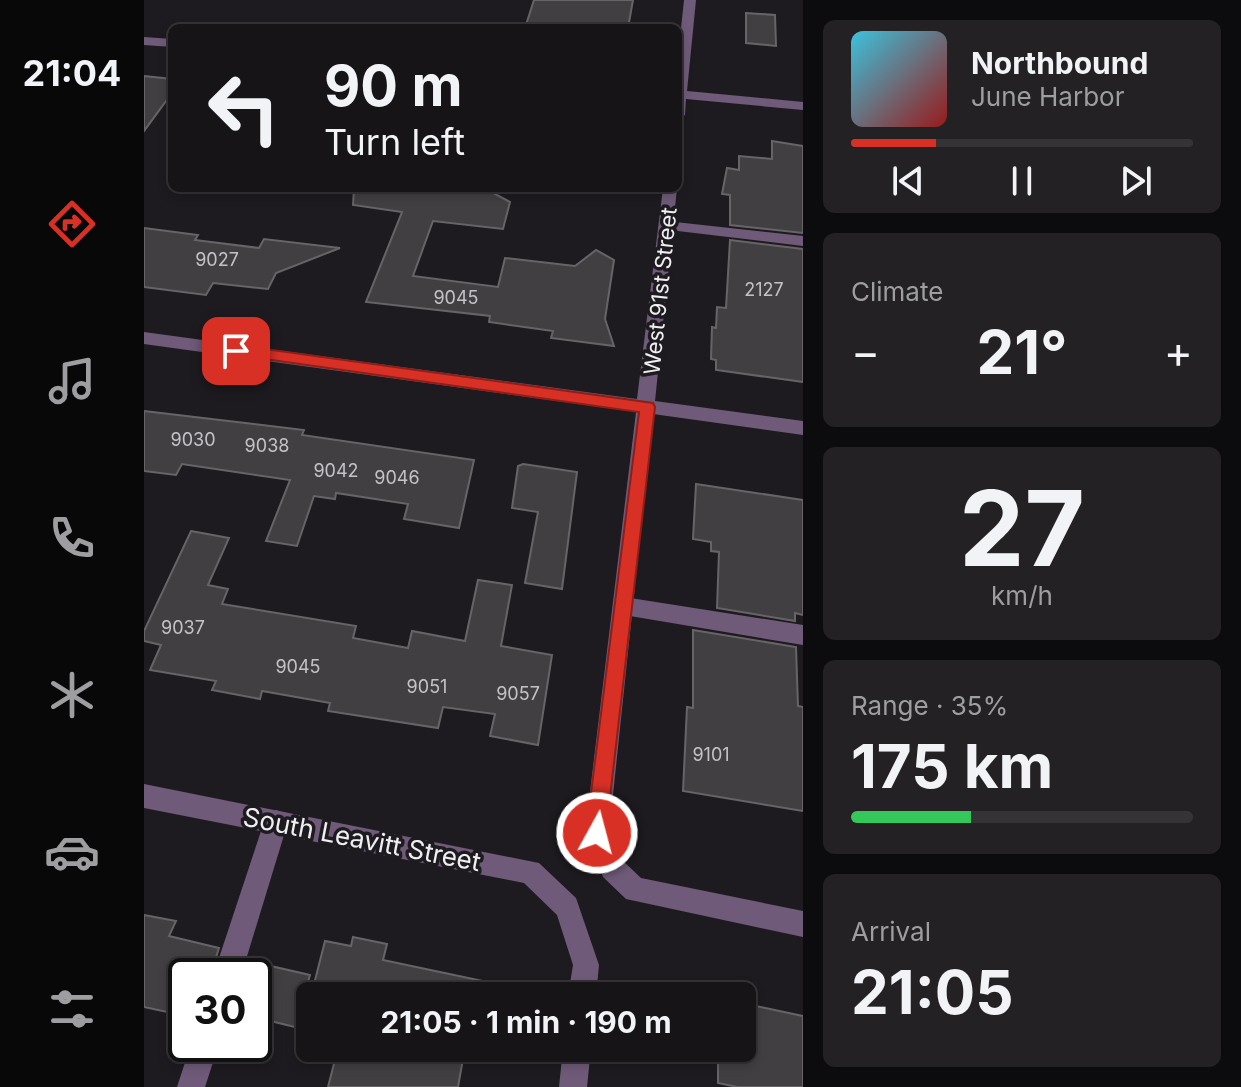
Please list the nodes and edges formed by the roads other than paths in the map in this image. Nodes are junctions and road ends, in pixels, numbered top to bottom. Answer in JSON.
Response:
{"nodes":[{"id":1,"x":690,"y":0,"type":"edge"},
{"id":2,"x":144,"y":41,"type":"edge"},
{"id":3,"x":168,"y":43,"type":"edge"},
{"id":4,"x":682,"y":68,"type":"edge"},
{"id":5,"x":682,"y":94,"type":"edge"},
{"id":6,"x":803,"y":106,"type":"edge"},
{"id":7,"x":670,"y":192,"type":"edge"},
{"id":8,"x":666,"y":226,"type":"junction"},
{"id":9,"x":803,"y":241,"type":"edge"},
{"id":10,"x":144,"y":338,"type":"edge"},
{"id":11,"x":647,"y":407,"type":"junction"},
{"id":12,"x":803,"y":428,"type":"edge"},
{"id":13,"x":624,"y":606,"type":"junction"},
{"id":14,"x":803,"y":635,"type":"edge"},
{"id":15,"x":144,"y":796,"type":"edge"},
{"id":16,"x":276,"y":822,"type":"junction"},
{"id":17,"x":803,"y":924,"type":"edge"},
{"id":18,"x":233,"y":958,"type":"edge"},
{"id":19,"x":584,"y":982,"type":"edge"},
{"id":20,"x":199,"y":1062,"type":"edge"},
{"id":21,"x":576,"y":1062,"type":"edge"},
{"id":22,"x":191,"y":1087,"type":"edge"},
{"id":23,"x":573,"y":1087,"type":"edge"}],
"edges":[{"from":1,"to":4,"type":"street"},
{"from":2,"to":3,"type":"street"},
{"from":5,"to":6,"type":"street"},
{"from":7,"to":8,"type":"street","name":"West 91st Street"},
{"from":8,"to":9,"type":"street"},
{"from":8,"to":11,"type":"street","name":"West 91st Street"},
{"from":10,"to":11,"type":"street"},
{"from":11,"to":12,"type":"street"},
{"from":11,"to":13,"type":"street","name":"West 91st Street"},
{"from":13,"to":14,"type":"street"},
{"from":13,"to":17,"type":"street","name":"West 91st Street"},
{"from":15,"to":16,"type":"street","name":"South Leavitt Street"},
{"from":16,"to":18,"type":"street"},
{"from":16,"to":19,"type":"street","name":"South Leavitt Street"},
{"from":20,"to":22,"type":"street"},
{"from":21,"to":23,"type":"street"}]}
